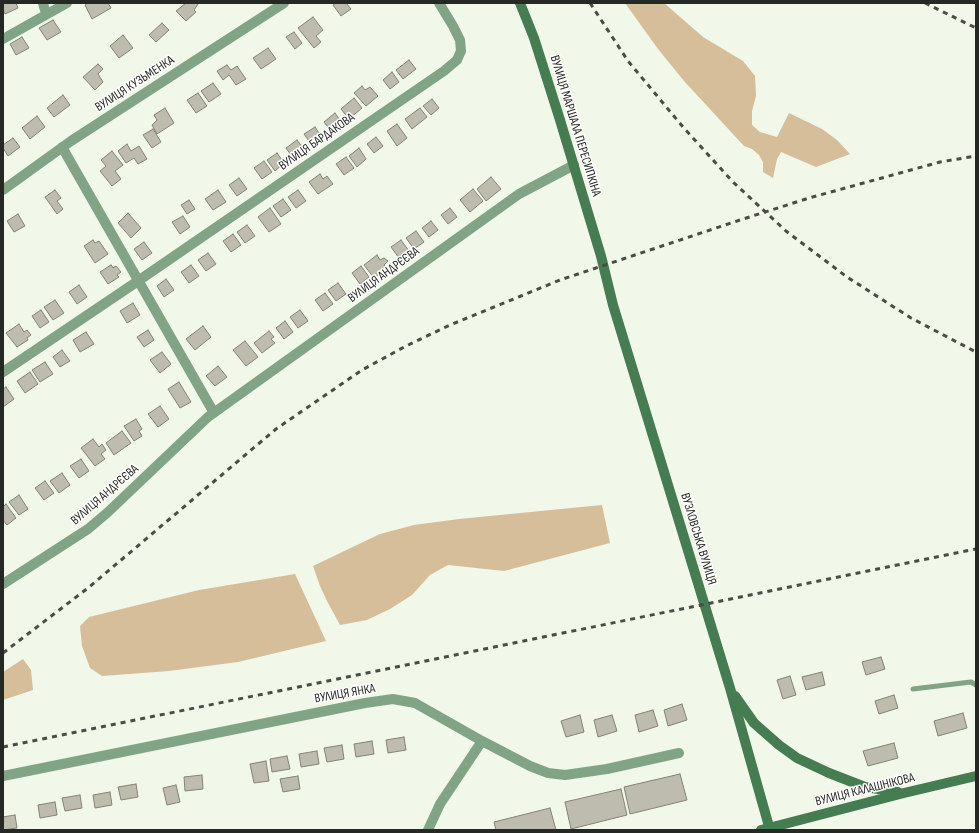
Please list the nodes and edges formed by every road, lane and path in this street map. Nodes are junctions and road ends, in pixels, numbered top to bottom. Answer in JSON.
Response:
{"nodes":[{"id":1,"x":43,"y":3,"type":"edge"},
{"id":2,"x":67,"y":3,"type":"edge"},
{"id":3,"x":284,"y":3,"type":"edge"},
{"id":4,"x":439,"y":3,"type":"edge"},
{"id":5,"x":520,"y":4,"type":"edge"},
{"id":6,"x":46,"y":14,"type":"junction"},
{"id":7,"x":3,"y":39,"type":"edge"},
{"id":8,"x":62,"y":147,"type":"junction"},
{"id":9,"x":574,"y":165,"type":"junction"},
{"id":10,"x":3,"y":190,"type":"edge"},
{"id":11,"x":601,"y":256,"type":"joint"},
{"id":12,"x":138,"y":281,"type":"junction"},
{"id":13,"x":3,"y":372,"type":"edge"},
{"id":14,"x":214,"y":413,"type":"junction"},
{"id":15,"x":3,"y":584,"type":"edge"},
{"id":16,"x":976,"y":685,"type":"edge"},
{"id":17,"x":730,"y":688,"type":"junction"},
{"id":18,"x":913,"y":689,"type":"dead end"},
{"id":19,"x":482,"y":741,"type":"junction"},
{"id":20,"x":679,"y":753,"type":"dead end"},
{"id":21,"x":3,"y":776,"type":"edge"},
{"id":22,"x":976,"y":776,"type":"edge"},
{"id":23,"x":904,"y":793,"type":"junction"},
{"id":24,"x":767,"y":829,"type":"edge"},
{"id":25,"x":428,"y":830,"type":"edge"}],
"edges":[{"from":1,"to":6,"type":"street"},
{"from":2,"to":6,"type":"street"},
{"from":3,"to":8,"type":"street","name":"ВУЛИЦЯ КУЗЬМЕНКА"},
{"from":4,"to":12,"type":"street","name":"ВУЛИЦЯ БАРДАКОВА"},
{"from":5,"to":9,"type":"main road","name":"ВУЛИЦЯ МАРШАЛА ПЕРЕСИПКІНА"},
{"from":6,"to":7,"type":"street"},
{"from":8,"to":10,"type":"street","name":"ВУЛИЦЯ КУЗЬМЕНКА"},
{"from":8,"to":12,"type":"street"},
{"from":9,"to":11,"type":"main road","name":"ВУЛИЦЯ МАРШАЛА ПЕРЕСИПКІНА"},
{"from":9,"to":14,"type":"street","name":"ВУЛИЦЯ АНДРЄЄВА"},
{"from":11,"to":17,"type":"main road","name":"ВУЗЛОВСЬКА ВУЛИЦЯ"},
{"from":12,"to":13,"type":"street","name":"ВУЛИЦЯ БАРДАКОВА"},
{"from":12,"to":14,"type":"street"},
{"from":14,"to":15,"type":"street","name":"ВУЛИЦЯ АНДРЄЄВА"},
{"from":16,"to":18,"type":"lane"},
{"from":17,"to":23,"type":"main road"},
{"from":17,"to":24,"type":"main road","name":"ВУЗЛОВСЬКА ВУЛИЦЯ"},
{"from":19,"to":20,"type":"street","name":"ВУЛИЦЯ ЯНКА"},
{"from":19,"to":21,"type":"street","name":"ВУЛИЦЯ ЯНКА"},
{"from":19,"to":25,"type":"street"},
{"from":22,"to":23,"type":"main road","name":"ВУЛИЦЯ КАЛАШНІКОВА"},
{"from":23,"to":24,"type":"main road","name":"ВУЛИЦЯ КАЛАШНІКОВА"}]}
